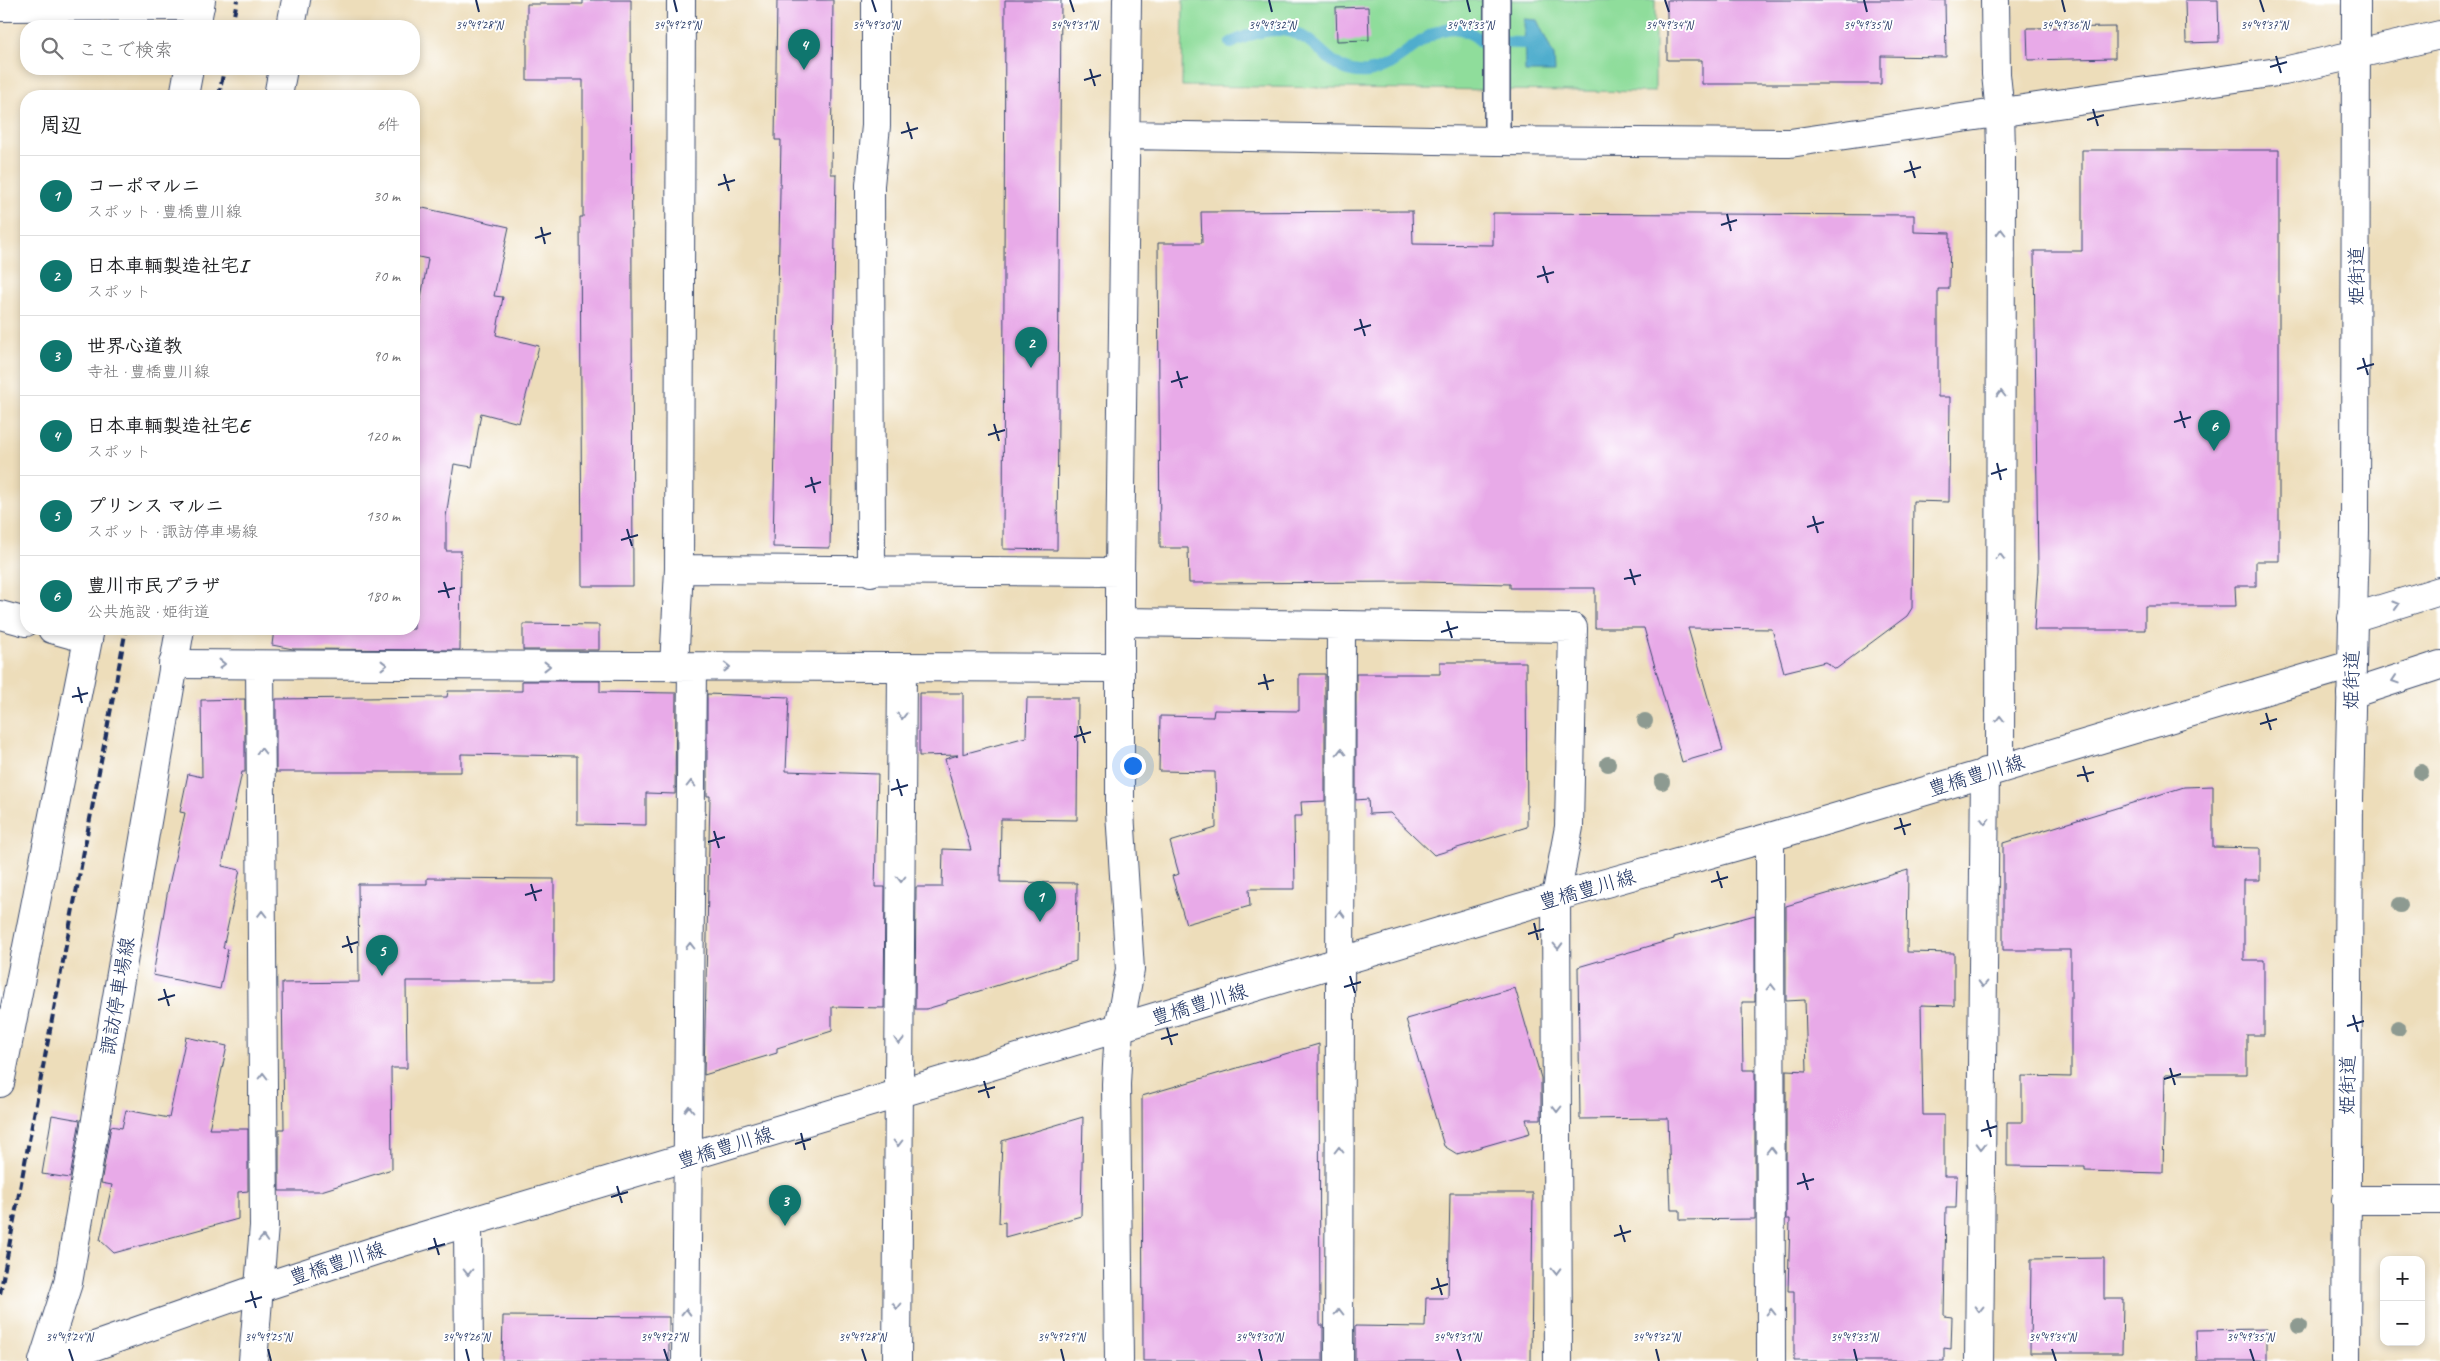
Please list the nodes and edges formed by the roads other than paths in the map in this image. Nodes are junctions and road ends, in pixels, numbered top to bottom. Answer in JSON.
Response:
{"nodes":[{"id":1,"x":296,"y":0,"type":"edge"},
{"id":2,"x":681,"y":0,"type":"edge"},
{"id":3,"x":876,"y":0,"type":"edge"},
{"id":4,"x":1127,"y":0,"type":"edge"},
{"id":5,"x":1996,"y":0,"type":"edge"},
{"id":6,"x":2356,"y":0,"type":"edge"},
{"id":7,"x":0,"y":7,"type":"edge"},
{"id":8,"x":199,"y":11,"type":"edge"},
{"id":9,"x":1497,"y":11,"type":"edge"},
{"id":10,"x":292,"y":20,"type":"edge"},
{"id":11,"x":2440,"y":35,"type":"edge"},
{"id":12,"x":2356,"y":55,"type":"junction"},
{"id":13,"x":188,"y":75,"type":"edge"},
{"id":14,"x":282,"y":75,"type":"edge"},
{"id":15,"x":185,"y":90,"type":"edge"},
{"id":16,"x":279,"y":90,"type":"edge"},
{"id":17,"x":2000,"y":113,"type":"junction"},
{"id":18,"x":1125,"y":135,"type":"junction"},
{"id":19,"x":1497,"y":142,"type":"junction"},
{"id":20,"x":678,"y":569,"type":"junction"},
{"id":21,"x":871,"y":572,"type":"junction"},
{"id":22,"x":1120,"y":572,"type":"junction"},
{"id":23,"x":2440,"y":591,"type":"edge"},
{"id":24,"x":0,"y":615,"type":"edge"},
{"id":25,"x":2352,"y":618,"type":"junction"},
{"id":26,"x":20,"y":620,"type":"edge"},
{"id":27,"x":1120,"y":622,"type":"junction"},
{"id":28,"x":1341,"y":625,"type":"junction"},
{"id":29,"x":89,"y":635,"type":"edge"},
{"id":30,"x":179,"y":635,"type":"edge"},
{"id":31,"x":173,"y":664,"type":"junction"},
{"id":32,"x":260,"y":664,"type":"junction"},
{"id":33,"x":2351,"y":665,"type":"junction"},
{"id":34,"x":2440,"y":666,"type":"edge"},
{"id":35,"x":683,"y":667,"type":"junction"},
{"id":36,"x":902,"y":668,"type":"junction"},
{"id":37,"x":1120,"y":668,"type":"junction"},
{"id":38,"x":2350,"y":694,"type":"junction"},
{"id":39,"x":1992,"y":770,"type":"junction"},
{"id":40,"x":1770,"y":837,"type":"junction"},
{"id":41,"x":1556,"y":898,"type":"junction"},
{"id":42,"x":1339,"y":963,"type":"junction"},
{"id":43,"x":1119,"y":1028,"type":"junction"},
{"id":44,"x":0,"y":1083,"type":"edge"},
{"id":45,"x":898,"y":1094,"type":"junction"},
{"id":46,"x":689,"y":1158,"type":"junction"},
{"id":47,"x":2346,"y":1200,"type":"junction"},
{"id":48,"x":2440,"y":1200,"type":"edge"},
{"id":49,"x":468,"y":1224,"type":"junction"},
{"id":50,"x":260,"y":1288,"type":"junction"},
{"id":51,"x":43,"y":1361,"type":"edge"},
{"id":52,"x":52,"y":1361,"type":"edge"},
{"id":53,"x":253,"y":1361,"type":"edge"},
{"id":54,"x":470,"y":1361,"type":"edge"},
{"id":55,"x":686,"y":1361,"type":"edge"},
{"id":56,"x":897,"y":1361,"type":"edge"},
{"id":57,"x":1119,"y":1361,"type":"edge"},
{"id":58,"x":1339,"y":1361,"type":"edge"},
{"id":59,"x":1558,"y":1361,"type":"edge"},
{"id":60,"x":1771,"y":1361,"type":"edge"},
{"id":61,"x":1979,"y":1361,"type":"edge"},
{"id":62,"x":2346,"y":1361,"type":"edge"}],
"edges":[{"from":1,"to":10,"type":"street"},
{"from":2,"to":20,"type":"street"},
{"from":3,"to":21,"type":"street"},
{"from":4,"to":18,"type":"street"},
{"from":5,"to":17,"type":"street"},
{"from":6,"to":12,"type":"street","name":"姫街道"},
{"from":7,"to":8,"type":"street"},
{"from":9,"to":19,"type":"lane"},
{"from":11,"to":12,"type":"street"},
{"from":12,"to":17,"type":"street"},
{"from":12,"to":25,"type":"street","name":"姫街道"},
{"from":13,"to":15,"type":"street"},
{"from":14,"to":16,"type":"street"},
{"from":17,"to":19,"type":"street"},
{"from":39,"to":17,"type":"street","one_way":true},
{"from":18,"to":19,"type":"street"},
{"from":18,"to":22,"type":"street"},
{"from":20,"to":21,"type":"street"},
{"from":20,"to":35,"type":"street"},
{"from":21,"to":22,"type":"street"},
{"from":22,"to":27,"type":"street"},
{"from":25,"to":23,"type":"street","one_way":true},
{"from":24,"to":26,"type":"street"},
{"from":25,"to":33,"type":"street","name":"姫街道"},
{"from":27,"to":28,"type":"street"},
{"from":27,"to":37,"type":"street"},
{"from":28,"to":41,"type":"street"},
{"from":42,"to":28,"type":"street","one_way":true},
{"from":29,"to":44,"type":"street"},
{"from":30,"to":31,"type":"street","name":"諏訪停車場線"},
{"from":31,"to":32,"type":"street","one_way":true},
{"from":31,"to":51,"type":"street","name":"諏訪停車場線"},
{"from":32,"to":35,"type":"street","one_way":true},
{"from":50,"to":32,"type":"street","one_way":true},
{"from":33,"to":38,"type":"street","name":"姫街道"},
{"from":33,"to":39,"type":"street","name":"豊橋豊川線"},
{"from":34,"to":38,"type":"street","one_way":true},
{"from":35,"to":36,"type":"street","one_way":true},
{"from":46,"to":35,"type":"street","one_way":true},
{"from":36,"to":37,"type":"street"},
{"from":36,"to":45,"type":"street","one_way":true},
{"from":37,"to":43,"type":"street"},
{"from":38,"to":47,"type":"street","name":"姫街道"},
{"from":39,"to":40,"type":"street","name":"豊橋豊川線"},
{"from":39,"to":61,"type":"street","one_way":true},
{"from":40,"to":41,"type":"street","name":"豊橋豊川線"},
{"from":60,"to":40,"type":"street","one_way":true},
{"from":41,"to":42,"type":"street","name":"豊橋豊川線"},
{"from":41,"to":59,"type":"street","one_way":true},
{"from":42,"to":43,"type":"street","name":"豊橋豊川線"},
{"from":58,"to":42,"type":"street","one_way":true},
{"from":43,"to":45,"type":"street","name":"豊橋豊川線"},
{"from":43,"to":57,"type":"street"},
{"from":45,"to":46,"type":"street","name":"豊橋豊川線"},
{"from":45,"to":56,"type":"street","one_way":true},
{"from":46,"to":49,"type":"street","name":"豊橋豊川線"},
{"from":55,"to":46,"type":"street","one_way":true},
{"from":47,"to":48,"type":"street"},
{"from":47,"to":62,"type":"street","name":"姫街道"},
{"from":49,"to":50,"type":"street","name":"豊橋豊川線"},
{"from":49,"to":54,"type":"street","one_way":true},
{"from":50,"to":52,"type":"street","name":"豊橋豊川線"},
{"from":50,"to":53,"type":"street"}]}
